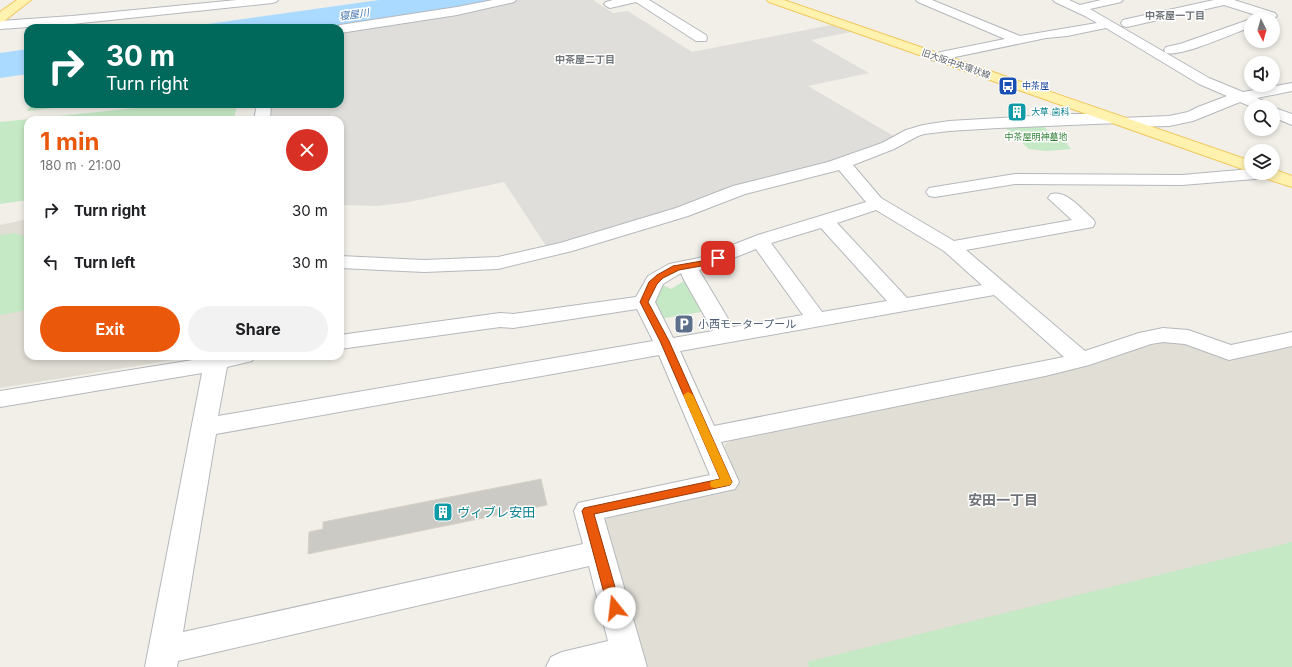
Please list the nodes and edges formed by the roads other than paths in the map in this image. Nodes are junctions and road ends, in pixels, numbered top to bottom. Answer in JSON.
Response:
{"nodes":[{"id":1,"x":25,"y":0,"type":"edge"},
{"id":2,"x":272,"y":0,"type":"edge"},
{"id":3,"x":510,"y":0,"type":"edge"},
{"id":4,"x":626,"y":0,"type":"edge"},
{"id":5,"x":641,"y":0,"type":"edge"},
{"id":6,"x":773,"y":0,"type":"edge"},
{"id":7,"x":922,"y":0,"type":"edge"},
{"id":8,"x":1059,"y":0,"type":"edge"},
{"id":9,"x":1117,"y":0,"type":"edge"},
{"id":10,"x":1224,"y":1,"type":"edge"},
{"id":11,"x":610,"y":4,"type":"dead end"},
{"id":12,"x":1079,"y":4,"type":"edge"},
{"id":13,"x":1093,"y":5,"type":"junction"},
{"id":14,"x":1258,"y":12,"type":"edge"},
{"id":15,"x":0,"y":18,"type":"edge"},
{"id":16,"x":1127,"y":23,"type":"junction"},
{"id":17,"x":1108,"y":24,"type":"junction"},
{"id":18,"x":0,"y":25,"type":"edge"},
{"id":19,"x":1244,"y":26,"type":"edge"},
{"id":20,"x":344,"y":28,"type":"edge"},
{"id":21,"x":701,"y":38,"type":"dead end"},
{"id":22,"x":1017,"y":39,"type":"junction"},
{"id":23,"x":1171,"y":50,"type":"junction"},
{"id":24,"x":936,"y":57,"type":"junction"},
{"id":25,"x":1221,"y":85,"type":"junction"},
{"id":26,"x":1292,"y":87,"type":"edge"},
{"id":27,"x":1243,"y":96,"type":"junction"},
{"id":28,"x":1251,"y":100,"type":"edge"},
{"id":29,"x":1280,"y":114,"type":"edge"},
{"id":30,"x":1292,"y":120,"type":"edge"},
{"id":31,"x":1120,"y":121,"type":"junction"},
{"id":32,"x":842,"y":163,"type":"junction"},
{"id":33,"x":1244,"y":165,"type":"edge"},
{"id":34,"x":1244,"y":175,"type":"edge"},
{"id":35,"x":1280,"y":178,"type":"edge"},
{"id":36,"x":1292,"y":182,"type":"edge"},
{"id":37,"x":935,"y":192,"type":"dead end"},
{"id":38,"x":1057,"y":198,"type":"dead end"},
{"id":39,"x":878,"y":204,"type":"junction"},
{"id":40,"x":825,"y":221,"type":"junction"},
{"id":41,"x":760,"y":241,"type":"junction"},
{"id":42,"x":951,"y":247,"type":"junction"},
{"id":43,"x":344,"y":262,"type":"edge"},
{"id":44,"x":690,"y":266,"type":"junction"},
{"id":45,"x":998,"y":288,"type":"junction"},
{"id":46,"x":644,"y":302,"type":"junction"},
{"id":47,"x":902,"y":305,"type":"junction"},
{"id":48,"x":817,"y":320,"type":"junction"},
{"id":49,"x":727,"y":336,"type":"junction"},
{"id":50,"x":1292,"y":339,"type":"edge"},
{"id":51,"x":344,"y":341,"type":"edge"},
{"id":52,"x":666,"y":346,"type":"junction"},
{"id":53,"x":211,"y":360,"type":"edge"},
{"id":54,"x":216,"y":360,"type":"edge"},
{"id":55,"x":1081,"y":360,"type":"junction"},
{"id":56,"x":0,"y":399,"type":"edge"},
{"id":57,"x":204,"y":427,"type":"junction"},
{"id":58,"x":706,"y":436,"type":"junction"},
{"id":59,"x":599,"y":552,"type":"junction"},
{"id":60,"x":163,"y":659,"type":"edge"},
{"id":61,"x":629,"y":659,"type":"edge"},
{"id":62,"x":562,"y":667,"type":"edge"}],
"edges":[{"from":1,"to":15,"type":"main road"},
{"from":2,"to":18,"type":"street"},
{"from":3,"to":20,"type":"street"},
{"from":4,"to":11,"type":"street"},
{"from":5,"to":21,"type":"street"},
{"from":6,"to":24,"type":"main road","name":"旧大阪中央環状線"},
{"from":7,"to":22,"type":"street"},
{"from":8,"to":12,"type":"street"},
{"from":9,"to":13,"type":"street"},
{"from":10,"to":14,"type":"street"},
{"from":10,"to":16,"type":"street"},
{"from":12,"to":13,"type":"street"},
{"from":12,"to":17,"type":"street"},
{"from":13,"to":16,"type":"street"},
{"from":16,"to":23,"type":"street"},
{"from":17,"to":22,"type":"street"},
{"from":17,"to":25,"type":"street"},
{"from":19,"to":23,"type":"street"},
{"from":22,"to":24,"type":"street"},
{"from":23,"to":25,"type":"street"},
{"from":24,"to":31,"type":"main road","name":"旧大阪中央環状線"},
{"from":25,"to":27,"type":"street"},
{"from":26,"to":27,"type":"street"},
{"from":27,"to":28,"type":"street"},
{"from":27,"to":31,"type":"street"},
{"from":29,"to":30,"type":"street"},
{"from":31,"to":32,"type":"street"},
{"from":31,"to":33,"type":"main road","name":"旧大阪中央環状線"},
{"from":32,"to":39,"type":"street"},
{"from":32,"to":43,"type":"street"},
{"from":34,"to":37,"type":"street"},
{"from":35,"to":36,"type":"main road"},
{"from":38,"to":42,"type":"street"},
{"from":39,"to":40,"type":"street"},
{"from":39,"to":42,"type":"street"},
{"from":40,"to":41,"type":"street"},
{"from":40,"to":47,"type":"street"},
{"from":41,"to":44,"type":"street"},
{"from":41,"to":48,"type":"street"},
{"from":42,"to":45,"type":"street"},
{"from":44,"to":46,"type":"street"},
{"from":44,"to":49,"type":"street"},
{"from":45,"to":47,"type":"street"},
{"from":45,"to":55,"type":"street"},
{"from":46,"to":51,"type":"street"},
{"from":46,"to":52,"type":"street"},
{"from":47,"to":48,"type":"street"},
{"from":48,"to":49,"type":"street"},
{"from":49,"to":52,"type":"street"},
{"from":50,"to":55,"type":"street"},
{"from":52,"to":57,"type":"street"},
{"from":52,"to":58,"type":"street"},
{"from":53,"to":56,"type":"street"},
{"from":54,"to":57,"type":"street"},
{"from":55,"to":58,"type":"street"},
{"from":57,"to":60,"type":"street"},
{"from":58,"to":59,"type":"street"},
{"from":59,"to":60,"type":"street"},
{"from":59,"to":61,"type":"street"},
{"from":61,"to":62,"type":"street"}]}
